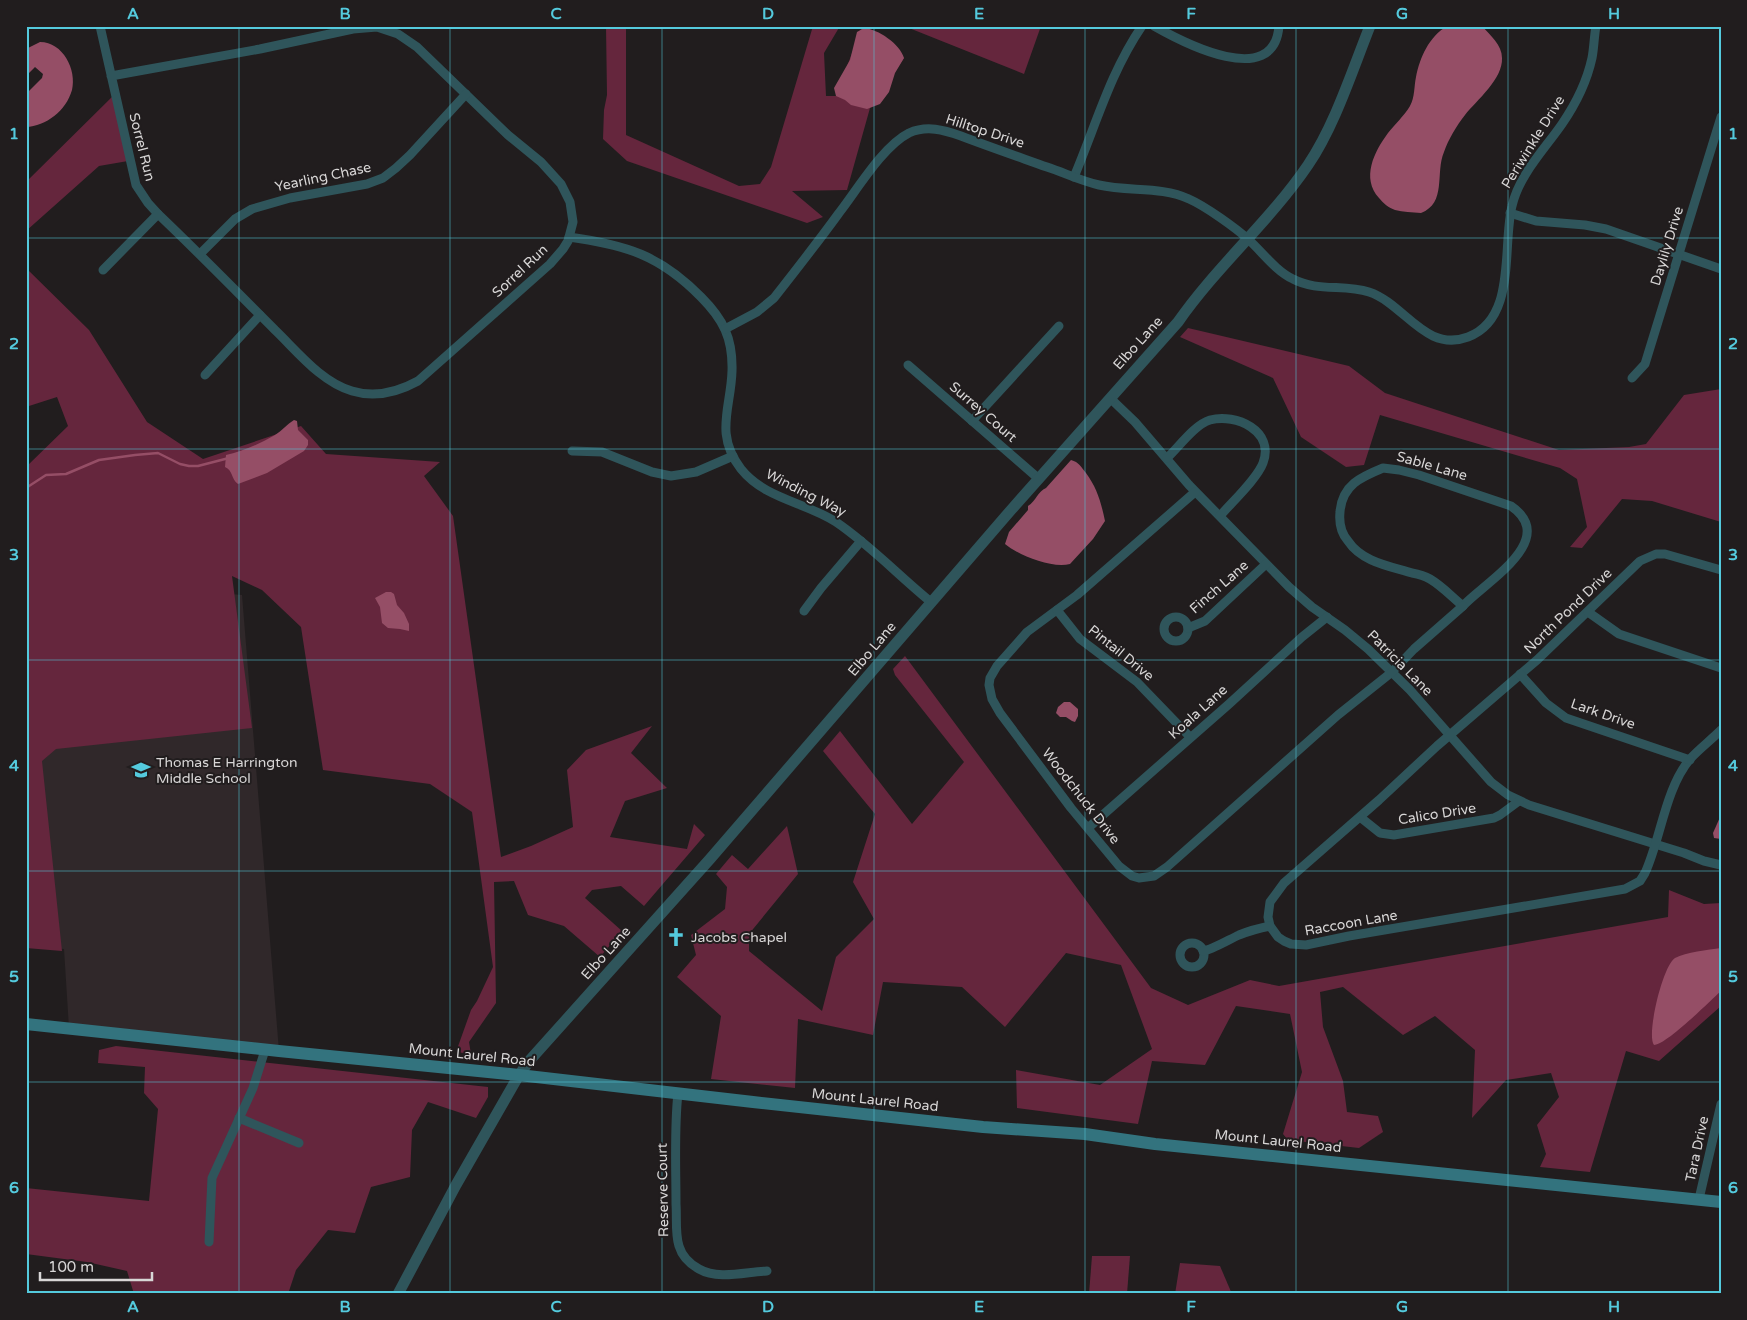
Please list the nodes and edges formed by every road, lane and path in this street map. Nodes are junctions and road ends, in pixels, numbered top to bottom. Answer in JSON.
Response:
{"nodes":[{"id":1,"x":100,"y":26,"type":"edge"},
{"id":2,"x":1142,"y":26,"type":"edge"},
{"id":3,"x":1154,"y":26,"type":"edge"},
{"id":4,"x":1279,"y":26,"type":"edge"},
{"id":5,"x":1370,"y":26,"type":"edge"},
{"id":6,"x":1596,"y":26,"type":"edge"},
{"id":7,"x":111,"y":76,"type":"junction"},
{"id":8,"x":466,"y":94,"type":"junction"},
{"id":9,"x":1721,"y":117,"type":"edge"},
{"id":10,"x":1074,"y":177,"type":"junction"},
{"id":11,"x":158,"y":214,"type":"junction"},
{"id":12,"x":1510,"y":214,"type":"junction"},
{"id":13,"x":570,"y":237,"type":"junction"},
{"id":14,"x":1248,"y":239,"type":"junction"},
{"id":15,"x":200,"y":254,"type":"junction"},
{"id":16,"x":1678,"y":254,"type":"junction"},
{"id":17,"x":1721,"y":269,"type":"edge"},
{"id":18,"x":103,"y":270,"type":"dead end"},
{"id":19,"x":260,"y":314,"type":"junction"},
{"id":20,"x":1059,"y":326,"type":"dead end"},
{"id":21,"x":725,"y":329,"type":"junction"},
{"id":22,"x":908,"y":365,"type":"dead end"},
{"id":23,"x":206,"y":375,"type":"dead end"},
{"id":24,"x":1632,"y":378,"type":"dead end"},
{"id":25,"x":1110,"y":398,"type":"junction"},
{"id":26,"x":972,"y":420,"type":"junction"},
{"id":27,"x":572,"y":451,"type":"dead end"},
{"id":28,"x":733,"y":456,"type":"junction"},
{"id":29,"x":1167,"y":458,"type":"junction"},
{"id":30,"x":1039,"y":479,"type":"junction"},
{"id":31,"x":1195,"y":492,"type":"junction"},
{"id":32,"x":1220,"y":516,"type":"junction"},
{"id":33,"x":861,"y":541,"type":"junction"},
{"id":34,"x":1266,"y":564,"type":"junction"},
{"id":35,"x":1721,"y":570,"type":"edge"},
{"id":36,"x":931,"y":602,"type":"junction"},
{"id":37,"x":1463,"y":606,"type":"junction"},
{"id":38,"x":1057,"y":610,"type":"junction"},
{"id":39,"x":804,"y":611,"type":"dead end"},
{"id":40,"x":1588,"y":612,"type":"junction"},
{"id":41,"x":1327,"y":617,"type":"junction"},
{"id":42,"x":1188,"y":628,"type":"dead end"},
{"id":43,"x":1721,"y":668,"type":"edge"},
{"id":44,"x":1392,"y":672,"type":"junction"},
{"id":45,"x":1520,"y":674,"type":"junction"},
{"id":46,"x":1721,"y":730,"type":"edge"},
{"id":47,"x":1450,"y":735,"type":"junction"},
{"id":48,"x":1190,"y":737,"type":"junction"},
{"id":49,"x":1690,"y":760,"type":"junction"},
{"id":50,"x":1519,"y":801,"type":"junction"},
{"id":51,"x":1360,"y":817,"type":"junction"},
{"id":52,"x":1088,"y":828,"type":"junction"},
{"id":53,"x":1655,"y":845,"type":"junction"},
{"id":54,"x":1721,"y":865,"type":"edge"},
{"id":55,"x":1270,"y":926,"type":"junction"},
{"id":56,"x":1203,"y":951,"type":"dead end"},
{"id":57,"x":26,"y":1024,"type":"edge"},
{"id":58,"x":265,"y":1050,"type":"junction"},
{"id":59,"x":519,"y":1075,"type":"junction"},
{"id":60,"x":678,"y":1093,"type":"junction"},
{"id":61,"x":1721,"y":1104,"type":"edge"},
{"id":62,"x":239,"y":1118,"type":"junction"},
{"id":63,"x":299,"y":1143,"type":"dead end"},
{"id":64,"x":1699,"y":1200,"type":"junction"},
{"id":65,"x":1721,"y":1202,"type":"edge"},
{"id":66,"x":209,"y":1242,"type":"dead end"},
{"id":67,"x":767,"y":1271,"type":"dead end"},
{"id":68,"x":398,"y":1294,"type":"edge"}],
"edges":[{"from":1,"to":7,"type":"street","name":"Sorrel Run"},
{"from":2,"to":10,"type":"street"},
{"from":3,"to":4,"type":"street"},
{"from":5,"to":14,"type":"street","name":"Elbo Lane"},
{"from":6,"to":12,"type":"street","name":"Periwinkle Drive"},
{"from":7,"to":8,"type":"street","name":"Sorrel Run"},
{"from":7,"to":11,"type":"street","name":"Sorrel Run"},
{"from":8,"to":13,"type":"street","name":"Sorrel Run"},
{"from":8,"to":15,"type":"street","name":"Yearling Chase"},
{"from":9,"to":16,"type":"street","name":"Daylily Drive"},
{"from":10,"to":14,"type":"street","name":"Hilltop Drive"},
{"from":10,"to":21,"type":"street","name":"Hilltop Drive"},
{"from":11,"to":15,"type":"street","name":"Sorrel Run"},
{"from":11,"to":18,"type":"street"},
{"from":12,"to":14,"type":"street","name":"Periwinkle Drive"},
{"from":12,"to":16,"type":"street"},
{"from":13,"to":19,"type":"street","name":"Sorrel Run"},
{"from":13,"to":21,"type":"street","name":"Winding Way"},
{"from":14,"to":25,"type":"street","name":"Elbo Lane"},
{"from":15,"to":19,"type":"street","name":"Sorrel Run"},
{"from":16,"to":17,"type":"street"},
{"from":16,"to":24,"type":"street","name":"Daylily Drive"},
{"from":19,"to":23,"type":"street"},
{"from":20,"to":26,"type":"street"},
{"from":21,"to":28,"type":"street","name":"Winding Way"},
{"from":22,"to":26,"type":"street","name":"Surrey Court"},
{"from":25,"to":29,"type":"street","name":"Patricia Lane"},
{"from":25,"to":30,"type":"street","name":"Elbo Lane"},
{"from":26,"to":30,"type":"street","name":"Surrey Court"},
{"from":27,"to":28,"type":"street"},
{"from":28,"to":33,"type":"street","name":"Winding Way"},
{"from":29,"to":31,"type":"street","name":"Patricia Lane"},
{"from":29,"to":32,"type":"street"},
{"from":30,"to":36,"type":"street","name":"Elbo Lane"},
{"from":31,"to":32,"type":"street","name":"Patricia Lane"},
{"from":31,"to":38,"type":"street","name":"Woodchuck Drive"},
{"from":32,"to":34,"type":"street","name":"Patricia Lane"},
{"from":33,"to":36,"type":"street","name":"Winding Way"},
{"from":33,"to":39,"type":"street"},
{"from":34,"to":41,"type":"street","name":"Patricia Lane"},
{"from":34,"to":42,"type":"street","name":"Finch Lane"},
{"from":35,"to":40,"type":"street","name":"North Pond Drive"},
{"from":36,"to":59,"type":"street","name":"Elbo Lane"},
{"from":37,"to":37,"type":"street","name":"Sable Lane"},
{"from":37,"to":44,"type":"street","name":"Sable Lane"},
{"from":38,"to":48,"type":"street","name":"Pintail Drive"},
{"from":38,"to":52,"type":"street","name":"Woodchuck Drive"},
{"from":40,"to":43,"type":"street"},
{"from":40,"to":45,"type":"street","name":"North Pond Drive"},
{"from":41,"to":44,"type":"street","name":"Patricia Lane"},
{"from":41,"to":48,"type":"street","name":"Koala Lane"},
{"from":44,"to":47,"type":"street","name":"Patricia Lane"},
{"from":44,"to":52,"type":"street","name":"Woodchuck Drive"},
{"from":45,"to":47,"type":"street","name":"North Pond Drive"},
{"from":45,"to":49,"type":"street","name":"Lark Drive"},
{"from":46,"to":49,"type":"street"},
{"from":47,"to":50,"type":"street","name":"Patricia Lane"},
{"from":47,"to":51,"type":"street"},
{"from":48,"to":52,"type":"street","name":"Koala Lane"},
{"from":49,"to":53,"type":"street"},
{"from":50,"to":51,"type":"street","name":"Calico Drive"},
{"from":50,"to":53,"type":"street","name":"Patricia Lane"},
{"from":51,"to":55,"type":"street"},
{"from":53,"to":54,"type":"street","name":"Patricia Lane"},
{"from":53,"to":55,"type":"street","name":"Raccoon Lane"},
{"from":55,"to":56,"type":"street"},
{"from":57,"to":58,"type":"main road","name":"Mount Laurel Road"},
{"from":58,"to":59,"type":"main road","name":"Mount Laurel Road"},
{"from":58,"to":62,"type":"street"},
{"from":59,"to":60,"type":"main road","name":"Mount Laurel Road"},
{"from":59,"to":68,"type":"street","name":"Elbo Lane"},
{"from":60,"to":64,"type":"main road","name":"Mount Laurel Road"},
{"from":60,"to":67,"type":"street","name":"Reserve Court"},
{"from":61,"to":64,"type":"street","name":"Tara Drive"},
{"from":62,"to":63,"type":"street"},
{"from":62,"to":66,"type":"street"},
{"from":64,"to":65,"type":"main road","name":"Mount Laurel Road"}]}
